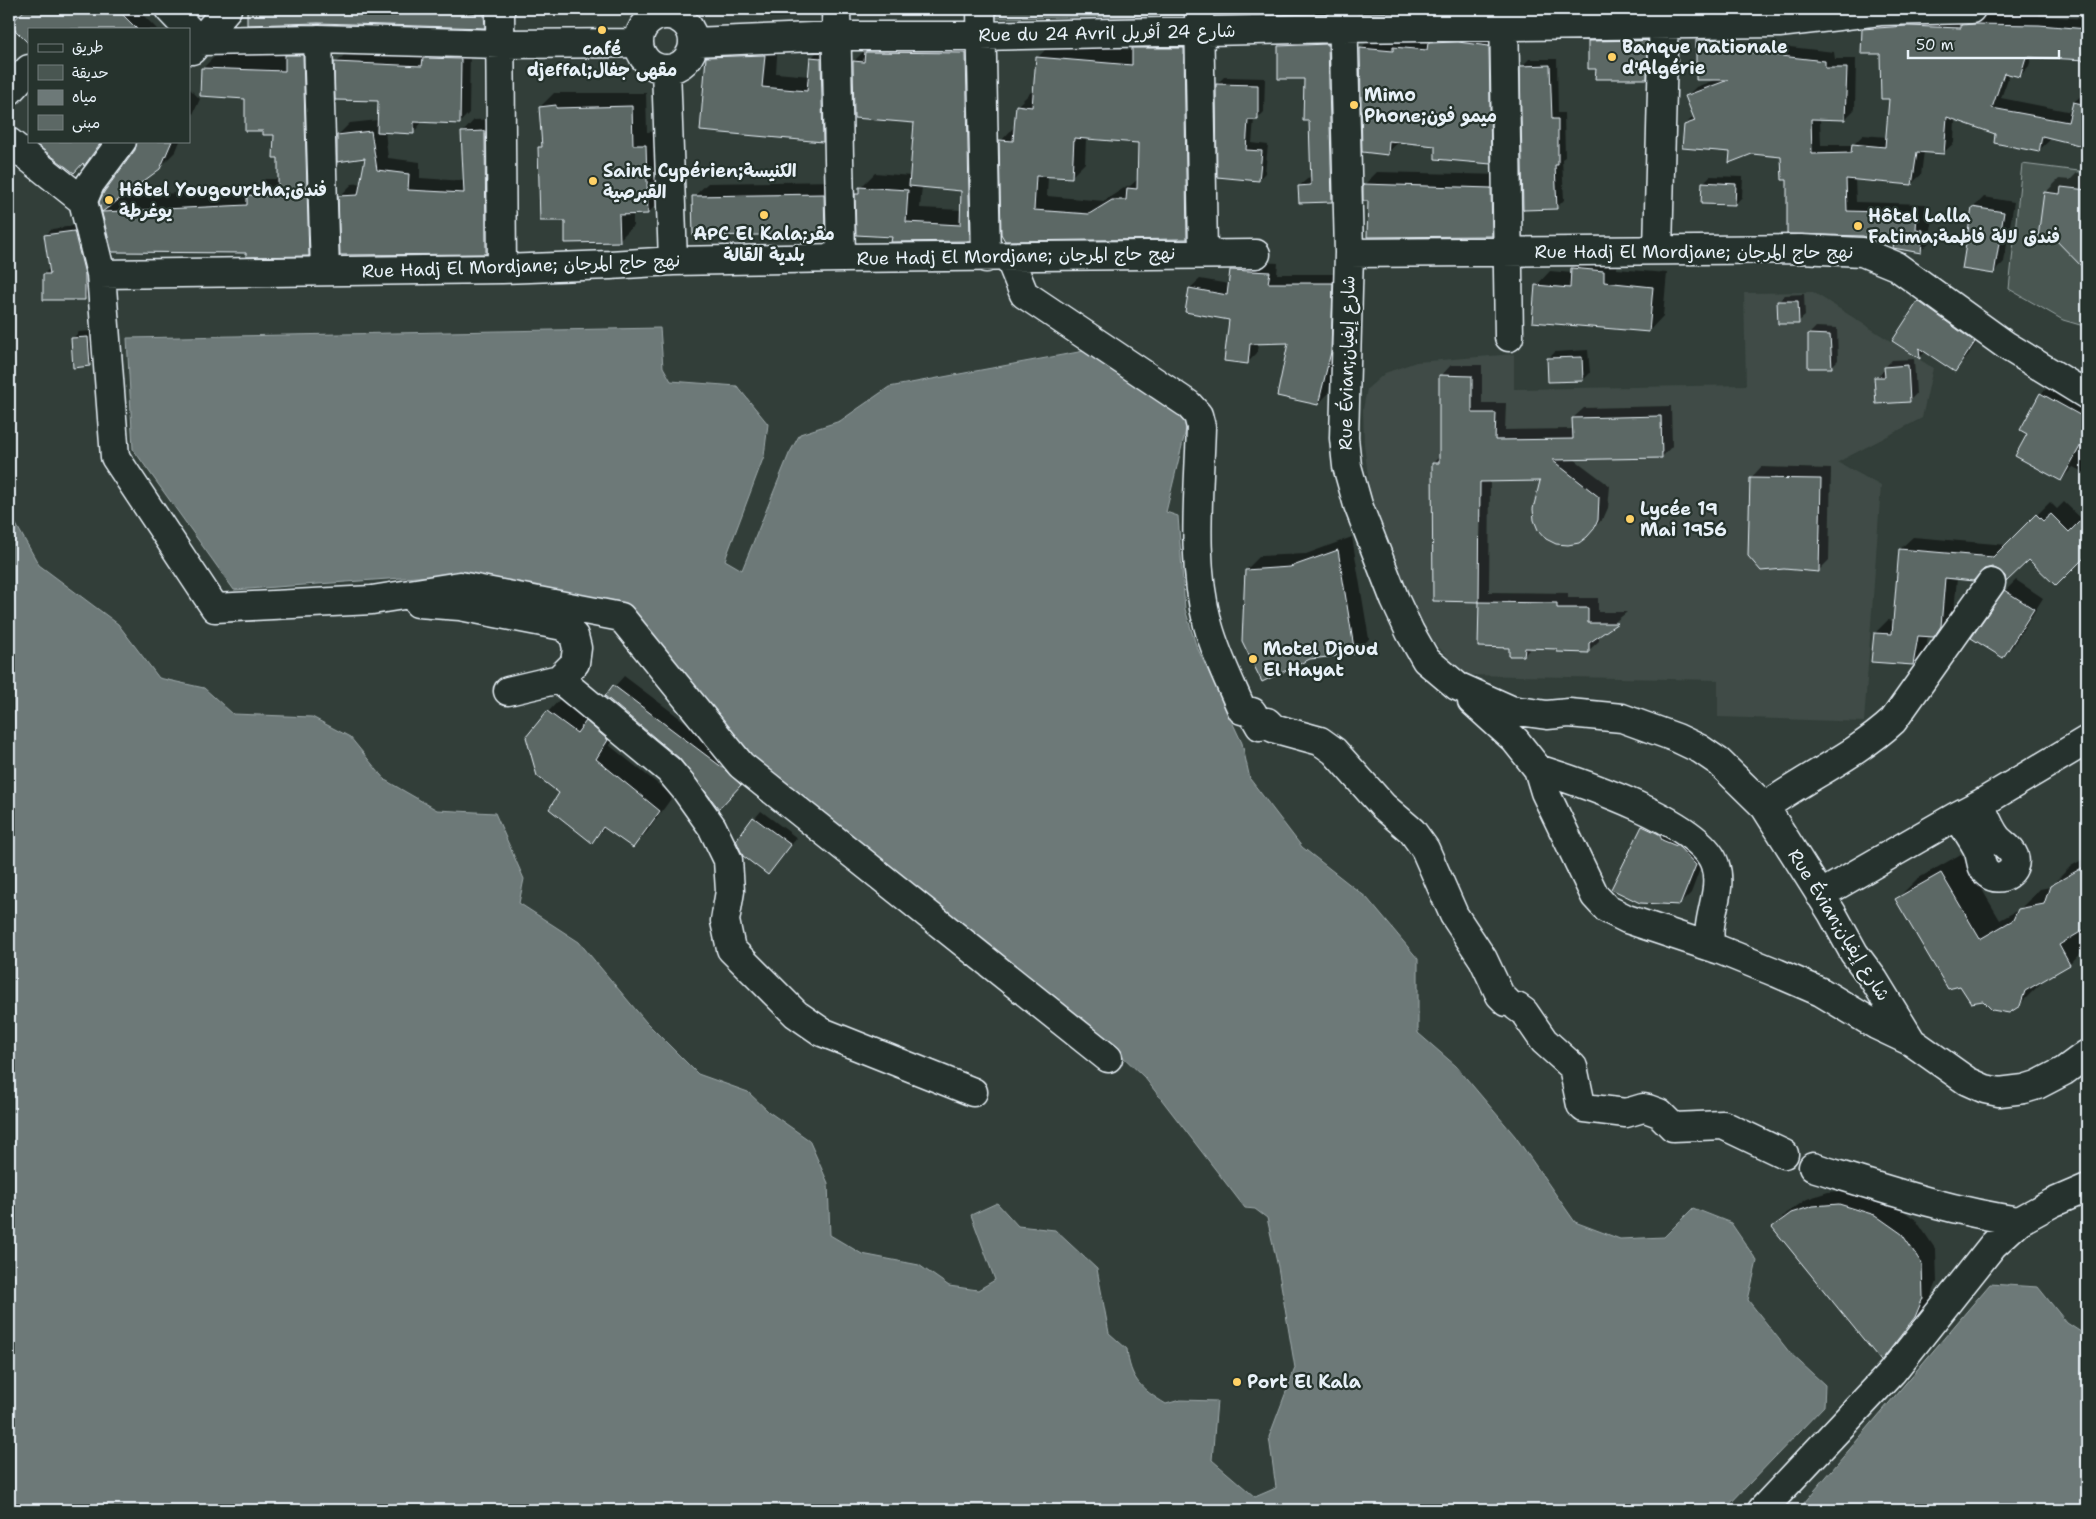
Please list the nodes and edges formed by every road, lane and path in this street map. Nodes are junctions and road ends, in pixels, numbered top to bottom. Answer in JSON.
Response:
{"nodes":[{"id":1,"x":169,"y":9,"type":"edge"},
{"id":2,"x":227,"y":9,"type":"edge"},
{"id":3,"x":500,"y":9,"type":"edge"},
{"id":4,"x":836,"y":9,"type":"edge"},
{"id":5,"x":981,"y":9,"type":"edge"},
{"id":6,"x":1971,"y":9,"type":"edge"},
{"id":7,"x":1879,"y":10,"type":"edge"},
{"id":8,"x":666,"y":12,"type":"edge"},
{"id":9,"x":1664,"y":16,"type":"edge"},
{"id":10,"x":1504,"y":17,"type":"edge"},
{"id":11,"x":1343,"y":18,"type":"edge"},
{"id":12,"x":1199,"y":20,"type":"edge"},
{"id":13,"x":183,"y":28,"type":"edge"},
{"id":14,"x":836,"y":36,"type":"junction"},
{"id":15,"x":981,"y":36,"type":"junction"},
{"id":16,"x":191,"y":39,"type":"edge"},
{"id":17,"x":318,"y":39,"type":"junction"},
{"id":18,"x":693,"y":42,"type":"junction"},
{"id":19,"x":638,"y":43,"type":"junction"},
{"id":20,"x":500,"y":44,"type":"junction"},
{"id":21,"x":666,"y":69,"type":"junction"},
{"id":22,"x":28,"y":70,"type":"edge"},
{"id":23,"x":9,"y":91,"type":"edge"},
{"id":24,"x":9,"y":142,"type":"edge"},
{"id":25,"x":120,"y":142,"type":"edge"},
{"id":26,"x":84,"y":201,"type":"junction"},
{"id":27,"x":1658,"y":250,"type":"junction"},
{"id":28,"x":1507,"y":251,"type":"junction"},
{"id":29,"x":1349,"y":253,"type":"junction"},
{"id":30,"x":1203,"y":254,"type":"junction"},
{"id":31,"x":1256,"y":254,"type":"dead end"},
{"id":32,"x":998,"y":257,"type":"junction"},
{"id":33,"x":841,"y":258,"type":"junction"},
{"id":34,"x":673,"y":261,"type":"junction"},
{"id":35,"x":502,"y":269,"type":"junction"},
{"id":36,"x":325,"y":271,"type":"junction"},
{"id":37,"x":101,"y":274,"type":"junction"},
{"id":38,"x":1508,"y":338,"type":"dead end"},
{"id":39,"x":2087,"y":395,"type":"edge"},
{"id":40,"x":1992,"y":583,"type":"dead end"},
{"id":41,"x":372,"y":600,"type":"junction"},
{"id":42,"x":559,"y":678,"type":"junction"},
{"id":43,"x":1457,"y":686,"type":"junction"},
{"id":44,"x":508,"y":691,"type":"dead end"},
{"id":45,"x":2087,"y":740,"type":"edge"},
{"id":46,"x":1538,"y":769,"type":"junction"},
{"id":47,"x":1764,"y":807,"type":"junction"},
{"id":48,"x":1820,"y":895,"type":"junction"},
{"id":49,"x":1711,"y":947,"type":"junction"},
{"id":50,"x":1912,"y":1042,"type":"junction"},
{"id":51,"x":2087,"y":1054,"type":"edge"},
{"id":52,"x":1108,"y":1058,"type":"dead end"},
{"id":53,"x":973,"y":1092,"type":"dead end"},
{"id":54,"x":1784,"y":1154,"type":"dead end"},
{"id":55,"x":1813,"y":1167,"type":"dead end"},
{"id":56,"x":2087,"y":1188,"type":"edge"},
{"id":57,"x":2019,"y":1221,"type":"junction"},
{"id":58,"x":1762,"y":1510,"type":"edge"}],
"edges":[{"from":1,"to":13,"type":"street"},
{"from":2,"to":16,"type":"street"},
{"from":3,"to":20,"type":"street"},
{"from":4,"to":14,"type":"street"},
{"from":5,"to":15,"type":"street"},
{"from":6,"to":7,"type":"street","name":"Rue du 24 Avril شارع 24 أفريل"},
{"from":7,"to":9,"type":"street","name":"Rue du 24 Avril شارع 24 أفريل"},
{"from":8,"to":18,"type":"street"},
{"from":8,"to":19,"type":"street"},
{"from":9,"to":10,"type":"street","name":"Rue du 24 Avril شارع 24 أفريل"},
{"from":9,"to":27,"type":"street"},
{"from":10,"to":11,"type":"street","name":"Rue du 24 Avril شارع 24 أفريل"},
{"from":10,"to":28,"type":"street"},
{"from":11,"to":12,"type":"street","name":"Rue du 24 Avril شارع 24 أفريل"},
{"from":11,"to":29,"type":"street","name":"Rue Évian;شارع إيفيان"},
{"from":12,"to":15,"type":"street","name":"Rue du 24 Avril شارع 24 أفريل"},
{"from":12,"to":30,"type":"street"},
{"from":14,"to":15,"type":"street","name":"Rue du 24 Avril شارع 24 أفريل"},
{"from":14,"to":18,"type":"street","name":"Rue du 24 Avril شارع 24 أفريل"},
{"from":14,"to":33,"type":"street"},
{"from":15,"to":32,"type":"street"},
{"from":16,"to":17,"type":"street"},
{"from":17,"to":20,"type":"street"},
{"from":17,"to":36,"type":"street"},
{"from":18,"to":21,"type":"street"},
{"from":19,"to":20,"type":"street"},
{"from":19,"to":21,"type":"street"},
{"from":20,"to":35,"type":"street"},
{"from":21,"to":34,"type":"street"},
{"from":22,"to":23,"type":"street"},
{"from":24,"to":26,"type":"street"},
{"from":25,"to":26,"type":"street"},
{"from":26,"to":37,"type":"street"},
{"from":27,"to":28,"type":"street","name":"Rue Hadj El Mordjane; نهج حاج المرجان"},
{"from":27,"to":39,"type":"street","name":"Rue Hadj El Mordjane; نهج حاج المرجان"},
{"from":28,"to":29,"type":"street","name":"Rue Hadj El Mordjane; نهج حاج المرجان"},
{"from":28,"to":38,"type":"street"},
{"from":29,"to":43,"type":"street","name":"Rue Évian;شارع إيفيان"},
{"from":30,"to":31,"type":"street","name":"Rue Hadj El Mordjane; نهج حاج المرجان"},
{"from":30,"to":32,"type":"street","name":"Rue Hadj El Mordjane; نهج حاج المرجان"},
{"from":32,"to":33,"type":"street","name":"Rue Hadj El Mordjane; نهج حاج المرجان"},
{"from":32,"to":54,"type":"street"},
{"from":33,"to":34,"type":"street","name":"Rue Hadj El Mordjane; نهج حاج المرجان"},
{"from":34,"to":35,"type":"street","name":"Rue Hadj El Mordjane; نهج حاج المرجان"},
{"from":35,"to":36,"type":"street","name":"Rue Hadj El Mordjane; نهج حاج المرجان"},
{"from":36,"to":37,"type":"street","name":"Rue Hadj El Mordjane; نهج حاج المرجان"},
{"from":37,"to":41,"type":"street"},
{"from":40,"to":47,"type":"street"},
{"from":41,"to":42,"type":"street"},
{"from":41,"to":52,"type":"street"},
{"from":42,"to":44,"type":"street"},
{"from":42,"to":53,"type":"street"},
{"from":43,"to":46,"type":"street","name":"Rue Évian;شارع إيفيان"},
{"from":43,"to":47,"type":"street","name":"Rue Évian;شارع إيفيان"},
{"from":45,"to":48,"type":"street"},
{"from":46,"to":49,"type":"street","name":"Rue Évian;شارع إيفيان"},
{"from":46,"to":49,"type":"street"},
{"from":47,"to":48,"type":"street","name":"Rue Évian;شارع إيفيان"},
{"from":48,"to":50,"type":"street","name":"Rue Évian;شارع إيفيان"},
{"from":49,"to":50,"type":"street","name":"Rue Évian;شارع إيفيان"},
{"from":50,"to":51,"type":"street","name":"Rue Évian;شارع إيفيان"},
{"from":55,"to":57,"type":"street"},
{"from":56,"to":57,"type":"street"},
{"from":57,"to":58,"type":"street"}]}
